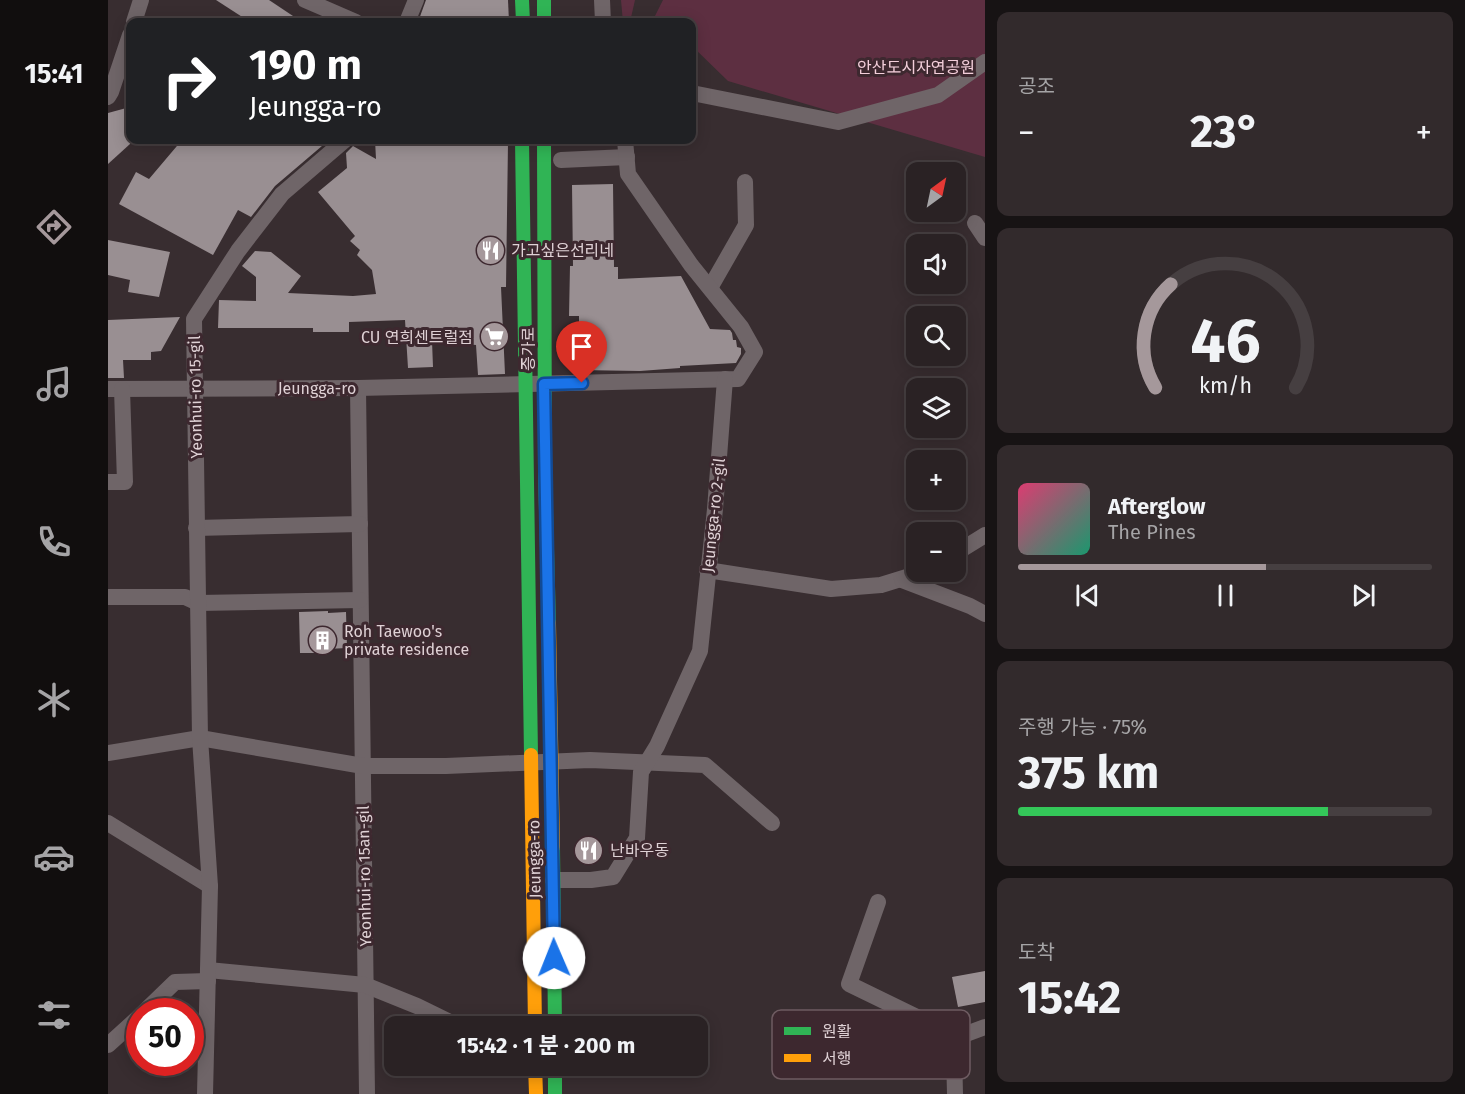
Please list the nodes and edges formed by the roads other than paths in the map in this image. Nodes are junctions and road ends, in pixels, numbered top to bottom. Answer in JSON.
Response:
{"nodes":[{"id":1,"x":141,"y":0,"type":"edge"},
{"id":2,"x":305,"y":0,"type":"edge"},
{"id":3,"x":416,"y":0,"type":"edge"},
{"id":4,"x":522,"y":0,"type":"edge"},
{"id":5,"x":544,"y":0,"type":"edge"},
{"id":6,"x":602,"y":0,"type":"edge"},
{"id":7,"x":135,"y":18,"type":"edge"},
{"id":8,"x":347,"y":18,"type":"edge"},
{"id":9,"x":409,"y":18,"type":"edge"},
{"id":10,"x":523,"y":18,"type":"edge"},
{"id":11,"x":544,"y":18,"type":"edge"},
{"id":12,"x":603,"y":18,"type":"edge"},
{"id":13,"x":126,"y":48,"type":"edge"},
{"id":14,"x":985,"y":62,"type":"edge"},
{"id":15,"x":696,"y":94,"type":"edge"},
{"id":16,"x":108,"y":97,"type":"edge"},
{"id":17,"x":340,"y":144,"type":"edge"},
{"id":18,"x":522,"y":144,"type":"edge"},
{"id":19,"x":544,"y":144,"type":"edge"},
{"id":20,"x":625,"y":144,"type":"edge"},
{"id":21,"x":627,"y":157,"type":"junction"},
{"id":22,"x":561,"y":160,"type":"dead end"},
{"id":23,"x":745,"y":182,"type":"dead end"},
{"id":24,"x":975,"y":222,"type":"dead end"},
{"id":25,"x":985,"y":238,"type":"edge"},
{"id":26,"x":710,"y":288,"type":"junction"},
{"id":27,"x":725,"y":379,"type":"junction"},
{"id":28,"x":525,"y":384,"type":"junction"},
{"id":29,"x":544,"y":384,"type":"junction"},
{"id":30,"x":358,"y":388,"type":"junction"},
{"id":31,"x":115,"y":389,"type":"edge"},
{"id":32,"x":194,"y":389,"type":"junction"},
{"id":33,"x":108,"y":482,"type":"edge"},
{"id":34,"x":360,"y":524,"type":"junction"},
{"id":35,"x":196,"y":528,"type":"junction"},
{"id":36,"x":985,"y":535,"type":"edge"},
{"id":37,"x":966,"y":547,"type":"edge"},
{"id":38,"x":707,"y":570,"type":"junction"},
{"id":39,"x":906,"y":578,"type":"edge"},
{"id":40,"x":902,"y":580,"type":"junction"},
{"id":41,"x":108,"y":597,"type":"edge"},
{"id":42,"x":360,"y":600,"type":"junction"},
{"id":43,"x":198,"y":603,"type":"junction"},
{"id":44,"x":985,"y":614,"type":"edge"},
{"id":45,"x":200,"y":738,"type":"junction"},
{"id":46,"x":108,"y":753,"type":"edge"},
{"id":47,"x":552,"y":762,"type":"junction"},
{"id":48,"x":646,"y":762,"type":"junction"},
{"id":49,"x":532,"y":764,"type":"junction"},
{"id":50,"x":363,"y":766,"type":"junction"},
{"id":51,"x":108,"y":823,"type":"edge"},
{"id":52,"x":772,"y":823,"type":"dead end"},
{"id":53,"x":553,"y":880,"type":"junction"},
{"id":54,"x":210,"y":886,"type":"junction"},
{"id":55,"x":878,"y":902,"type":"dead end"},
{"id":56,"x":208,"y":976,"type":"junction"},
{"id":57,"x":365,"y":985,"type":"junction"},
{"id":58,"x":158,"y":998,"type":"edge"},
{"id":59,"x":902,"y":1010,"type":"edge"},
{"id":60,"x":438,"y":1016,"type":"edge"},
{"id":61,"x":535,"y":1016,"type":"edge"},
{"id":62,"x":555,"y":1016,"type":"edge"},
{"id":63,"x":985,"y":1027,"type":"edge"},
{"id":64,"x":126,"y":1029,"type":"edge"},
{"id":65,"x":970,"y":1033,"type":"edge"},
{"id":66,"x":108,"y":1045,"type":"edge"},
{"id":67,"x":535,"y":1076,"type":"edge"},
{"id":68,"x":555,"y":1076,"type":"edge"},
{"id":69,"x":955,"y":1079,"type":"edge"},
{"id":70,"x":205,"y":1094,"type":"edge"},
{"id":71,"x":367,"y":1094,"type":"edge"},
{"id":72,"x":536,"y":1094,"type":"edge"},
{"id":73,"x":555,"y":1094,"type":"edge"},
{"id":74,"x":955,"y":1094,"type":"edge"}],
"edges":[{"from":1,"to":7,"type":"street"},
{"from":2,"to":8,"type":"street"},
{"from":3,"to":9,"type":"street"},
{"from":4,"to":10,"type":"main road"},
{"from":5,"to":11,"type":"main road"},
{"from":6,"to":12,"type":"street"},
{"from":13,"to":16,"type":"street"},
{"from":14,"to":15,"type":"street"},
{"from":17,"to":32,"type":"street","name":"Yeonhui-ro 15-gil"},
{"from":18,"to":28,"type":"main road","name":"Jeungga-ro"},
{"from":19,"to":29,"type":"main road","name":"증가로"},
{"from":20,"to":21,"type":"street"},
{"from":21,"to":22,"type":"street"},
{"from":21,"to":26,"type":"street"},
{"from":23,"to":26,"type":"street"},
{"from":24,"to":25,"type":"street"},
{"from":26,"to":27,"type":"street"},
{"from":27,"to":29,"type":"street","name":"Jeungga-ro"},
{"from":27,"to":38,"type":"street","name":"Jeungga-ro 2-gil"},
{"from":28,"to":29,"type":"street","name":"Jeungga-ro"},
{"from":28,"to":30,"type":"street","name":"Jeungga-ro"},
{"from":28,"to":49,"type":"main road","name":"Jeungga-ro"},
{"from":29,"to":47,"type":"main road","name":"증가로"},
{"from":30,"to":32,"type":"street","name":"Jeungga-ro"},
{"from":30,"to":34,"type":"street","name":"Yeonhui-ro 15an-gil"},
{"from":31,"to":32,"type":"street","name":"Jeungga-ro"},
{"from":31,"to":33,"type":"street"},
{"from":32,"to":35,"type":"street","name":"Yeonhui-ro 15-gil"},
{"from":34,"to":35,"type":"street"},
{"from":34,"to":42,"type":"street","name":"Yeonhui-ro 15an-gil"},
{"from":35,"to":43,"type":"street","name":"Yeonhui-ro 15-gil"},
{"from":36,"to":37,"type":"street"},
{"from":38,"to":40,"type":"street"},
{"from":38,"to":48,"type":"street","name":"Jeungga-ro 2-gil"},
{"from":39,"to":40,"type":"street"},
{"from":40,"to":44,"type":"street"},
{"from":41,"to":43,"type":"street"},
{"from":42,"to":43,"type":"street"},
{"from":42,"to":50,"type":"street","name":"Yeonhui-ro 15an-gil"},
{"from":43,"to":45,"type":"street","name":"Yeonhui-ro 15-gil"},
{"from":45,"to":46,"type":"street"},
{"from":45,"to":50,"type":"street"},
{"from":45,"to":54,"type":"street","name":"Yeonhui-ro 15-gil"},
{"from":47,"to":48,"type":"street"},
{"from":47,"to":49,"type":"street"},
{"from":47,"to":53,"type":"main road","name":"증가로"},
{"from":48,"to":52,"type":"street"},
{"from":48,"to":53,"type":"street","name":"Jeungga-ro"},
{"from":49,"to":50,"type":"street"},
{"from":49,"to":61,"type":"main road","name":"Jeungga-ro"},
{"from":50,"to":57,"type":"street","name":"Yeonhui-ro 15an-gil"},
{"from":51,"to":54,"type":"street"},
{"from":53,"to":62,"type":"main road","name":"증가로"},
{"from":54,"to":56,"type":"street","name":"Yeonhui-ro 15-gil"},
{"from":55,"to":59,"type":"street"},
{"from":56,"to":57,"type":"street"},
{"from":56,"to":58,"type":"street"},
{"from":56,"to":70,"type":"street","name":"Yeonhui-ro 15-gil"},
{"from":57,"to":60,"type":"street"},
{"from":57,"to":71,"type":"street","name":"Yeonhui-ro 15an-gil"},
{"from":63,"to":65,"type":"street"},
{"from":64,"to":66,"type":"street"},
{"from":67,"to":72,"type":"main road"},
{"from":68,"to":73,"type":"main road"},
{"from":69,"to":74,"type":"street"}]}
